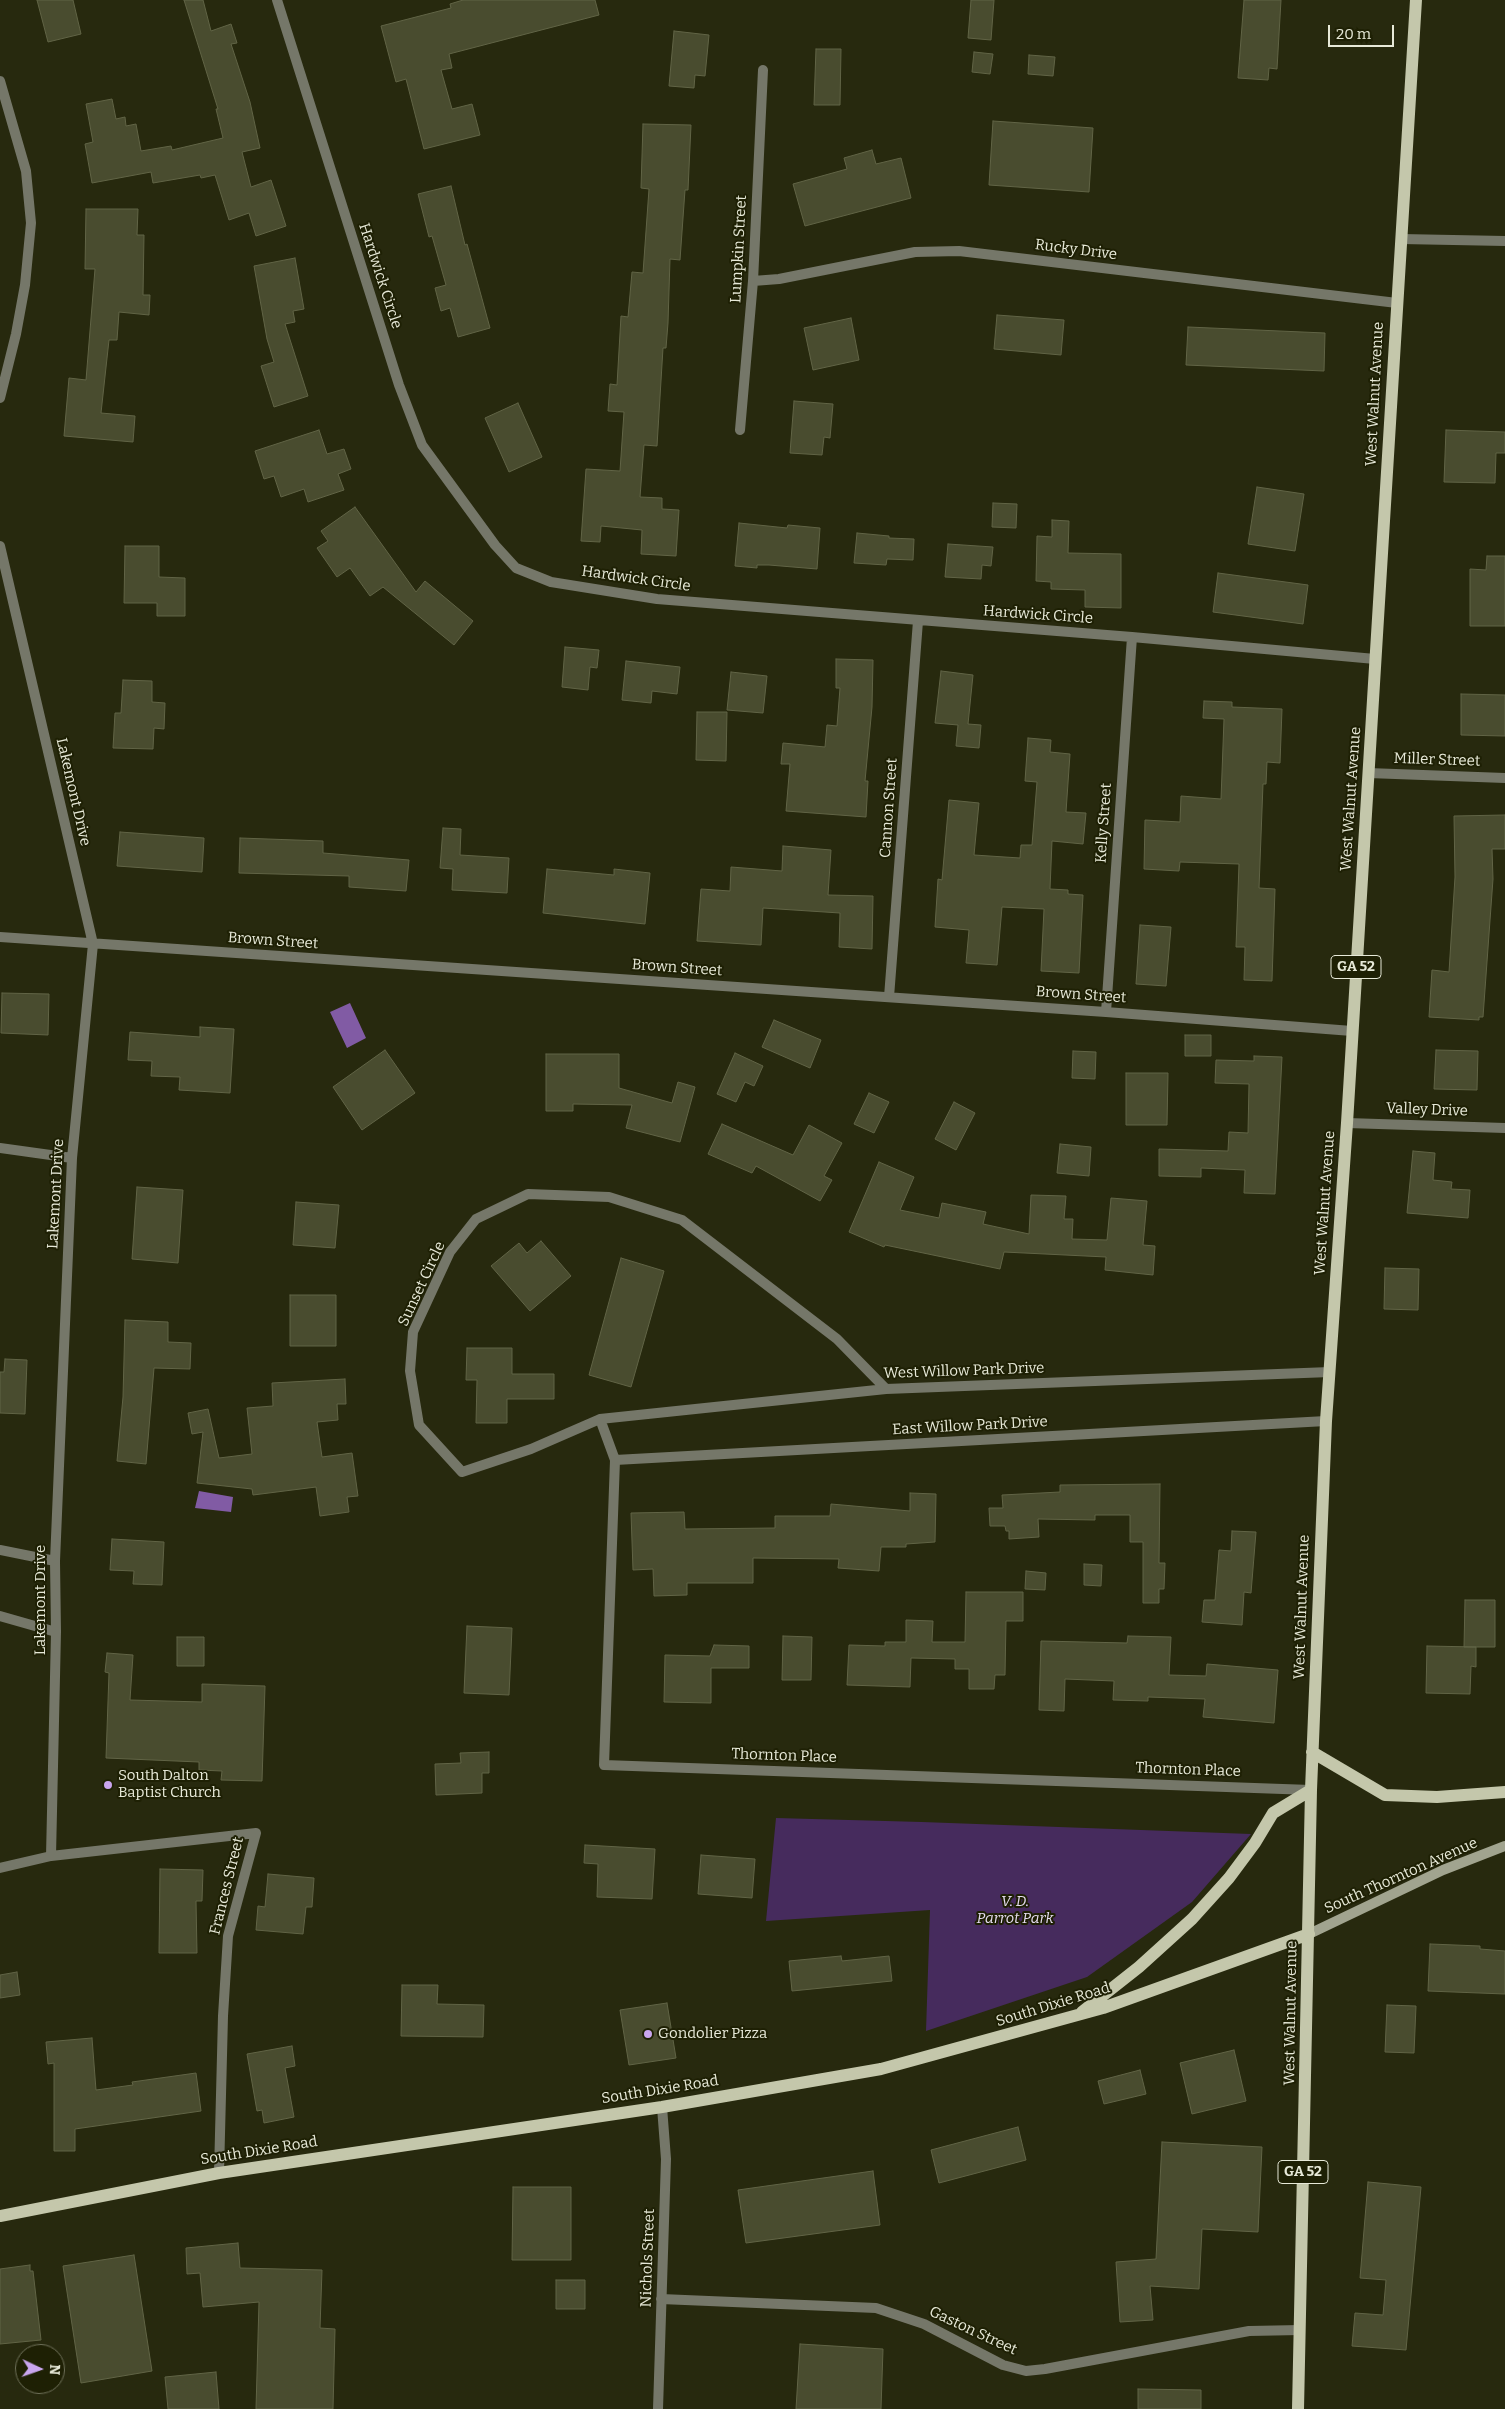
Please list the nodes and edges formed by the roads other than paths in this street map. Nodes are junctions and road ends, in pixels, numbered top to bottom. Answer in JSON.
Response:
{"nodes":[{"id":1,"x":277,"y":0,"type":"edge"},
{"id":2,"x":1416,"y":0,"type":"edge"},
{"id":3,"x":763,"y":70,"type":"dead end"},
{"id":4,"x":0,"y":81,"type":"edge"},
{"id":5,"x":1401,"y":239,"type":"junction"},
{"id":6,"x":1505,"y":241,"type":"edge"},
{"id":7,"x":753,"y":281,"type":"junction"},
{"id":8,"x":1397,"y":304,"type":"junction"},
{"id":9,"x":0,"y":398,"type":"edge"},
{"id":10,"x":740,"y":430,"type":"dead end"},
{"id":11,"x":0,"y":546,"type":"edge"},
{"id":12,"x":918,"y":622,"type":"junction"},
{"id":13,"x":1132,"y":637,"type":"junction"},
{"id":14,"x":1376,"y":659,"type":"junction"},
{"id":15,"x":1368,"y":773,"type":"junction"},
{"id":16,"x":1505,"y":778,"type":"edge"},
{"id":17,"x":0,"y":937,"type":"edge"},
{"id":18,"x":93,"y":944,"type":"junction"},
{"id":19,"x":890,"y":997,"type":"junction"},
{"id":20,"x":1106,"y":1012,"type":"junction"},
{"id":21,"x":1352,"y":1031,"type":"junction"},
{"id":22,"x":1347,"y":1123,"type":"junction"},
{"id":23,"x":1505,"y":1128,"type":"edge"},
{"id":24,"x":0,"y":1148,"type":"edge"},
{"id":25,"x":72,"y":1158,"type":"junction"},
{"id":26,"x":1330,"y":1372,"type":"junction"},
{"id":27,"x":886,"y":1389,"type":"junction"},
{"id":28,"x":600,"y":1419,"type":"junction"},
{"id":29,"x":1326,"y":1421,"type":"junction"},
{"id":30,"x":615,"y":1460,"type":"junction"},
{"id":31,"x":0,"y":1550,"type":"edge"},
{"id":32,"x":55,"y":1561,"type":"junction"},
{"id":33,"x":0,"y":1616,"type":"edge"},
{"id":34,"x":56,"y":1632,"type":"junction"},
{"id":35,"x":1312,"y":1752,"type":"junction"},
{"id":36,"x":1311,"y":1790,"type":"junction"},
{"id":37,"x":1505,"y":1792,"type":"edge"},
{"id":38,"x":1505,"y":1846,"type":"edge"},
{"id":39,"x":51,"y":1856,"type":"junction"},
{"id":40,"x":0,"y":1868,"type":"edge"},
{"id":41,"x":1309,"y":1934,"type":"junction"},
{"id":42,"x":1077,"y":2016,"type":"junction"},
{"id":43,"x":662,"y":2107,"type":"junction"},
{"id":44,"x":219,"y":2174,"type":"junction"},
{"id":45,"x":0,"y":2216,"type":"edge"},
{"id":46,"x":661,"y":2299,"type":"junction"},
{"id":47,"x":1300,"y":2330,"type":"junction"},
{"id":48,"x":658,"y":2409,"type":"edge"},
{"id":49,"x":1298,"y":2409,"type":"edge"}],
"edges":[{"from":1,"to":12,"type":"street","name":"Hardwick Circle"},
{"from":2,"to":5,"type":"main road","name":"West Walnut Avenue","number":"GA 52"},
{"from":3,"to":7,"type":"street","name":"Lumpkin Street"},
{"from":4,"to":9,"type":"street"},
{"from":5,"to":6,"type":"street"},
{"from":5,"to":8,"type":"main road","name":"West Walnut Avenue","number":"GA 52"},
{"from":7,"to":8,"type":"street","name":"Rucky Drive"},
{"from":7,"to":10,"type":"street","name":"Lumpkin Street"},
{"from":8,"to":14,"type":"main road","name":"West Walnut Avenue","number":"GA 52"},
{"from":11,"to":18,"type":"street","name":"Lakemont Drive"},
{"from":12,"to":13,"type":"street","name":"Hardwick Circle"},
{"from":12,"to":19,"type":"street","name":"Cannon Street"},
{"from":13,"to":14,"type":"street","name":"Hardwick Circle"},
{"from":13,"to":20,"type":"street","name":"Kelly Street"},
{"from":14,"to":15,"type":"main road","name":"West Walnut Avenue","number":"GA 52"},
{"from":15,"to":16,"type":"street","name":"Miller Street"},
{"from":15,"to":21,"type":"main road","name":"West Walnut Avenue","number":"GA 52"},
{"from":17,"to":18,"type":"street","name":"Brown Street"},
{"from":18,"to":19,"type":"street","name":"Brown Street"},
{"from":18,"to":25,"type":"street","name":"Lakemont Drive"},
{"from":19,"to":20,"type":"street","name":"Brown Street"},
{"from":20,"to":21,"type":"street","name":"Brown Street"},
{"from":21,"to":22,"type":"main road","name":"West Walnut Avenue","number":"GA 52"},
{"from":22,"to":23,"type":"street","name":"Valley Drive"},
{"from":22,"to":26,"type":"main road","name":"West Walnut Avenue","number":"GA 52"},
{"from":24,"to":25,"type":"street"},
{"from":25,"to":32,"type":"street","name":"Lakemont Drive"},
{"from":26,"to":27,"type":"street","name":"West Willow Park Drive"},
{"from":26,"to":29,"type":"main road","name":"West Walnut Avenue","number":"GA 52"},
{"from":27,"to":28,"type":"street","name":"West Willow Park Drive"},
{"from":27,"to":28,"type":"street","name":"Sunset Circle"},
{"from":28,"to":30,"type":"street","name":"Thornton Place"},
{"from":29,"to":30,"type":"street","name":"East Willow Park Drive"},
{"from":29,"to":35,"type":"main road","name":"West Walnut Avenue","number":"GA 52"},
{"from":30,"to":36,"type":"street","name":"Thornton Place"},
{"from":31,"to":32,"type":"street"},
{"from":32,"to":34,"type":"street","name":"Lakemont Drive"},
{"from":33,"to":34,"type":"street"},
{"from":34,"to":39,"type":"street","name":"Lakemont Drive"},
{"from":35,"to":36,"type":"main road","name":"West Walnut Avenue","number":"GA 52"},
{"from":35,"to":37,"type":"main road"},
{"from":36,"to":41,"type":"main road","name":"West Walnut Avenue","number":"GA 52"},
{"from":36,"to":42,"type":"main road"},
{"from":38,"to":41,"type":"main road","name":"South Thornton Avenue"},
{"from":39,"to":40,"type":"street","name":"Frances Street"},
{"from":39,"to":44,"type":"street","name":"Frances Street"},
{"from":41,"to":42,"type":"main road","name":"South Dixie Road"},
{"from":41,"to":47,"type":"main road","name":"West Walnut Avenue","number":"GA 52"},
{"from":42,"to":43,"type":"main road","name":"South Dixie Road"},
{"from":43,"to":44,"type":"main road","name":"South Dixie Road"},
{"from":43,"to":46,"type":"street","name":"Nichols Street"},
{"from":44,"to":45,"type":"main road","name":"South Dixie Road"},
{"from":46,"to":47,"type":"street","name":"Gaston Street"},
{"from":46,"to":48,"type":"street","name":"Nichols Street"},
{"from":47,"to":49,"type":"main road","name":"West Walnut Avenue","number":"GA 52"}]}
